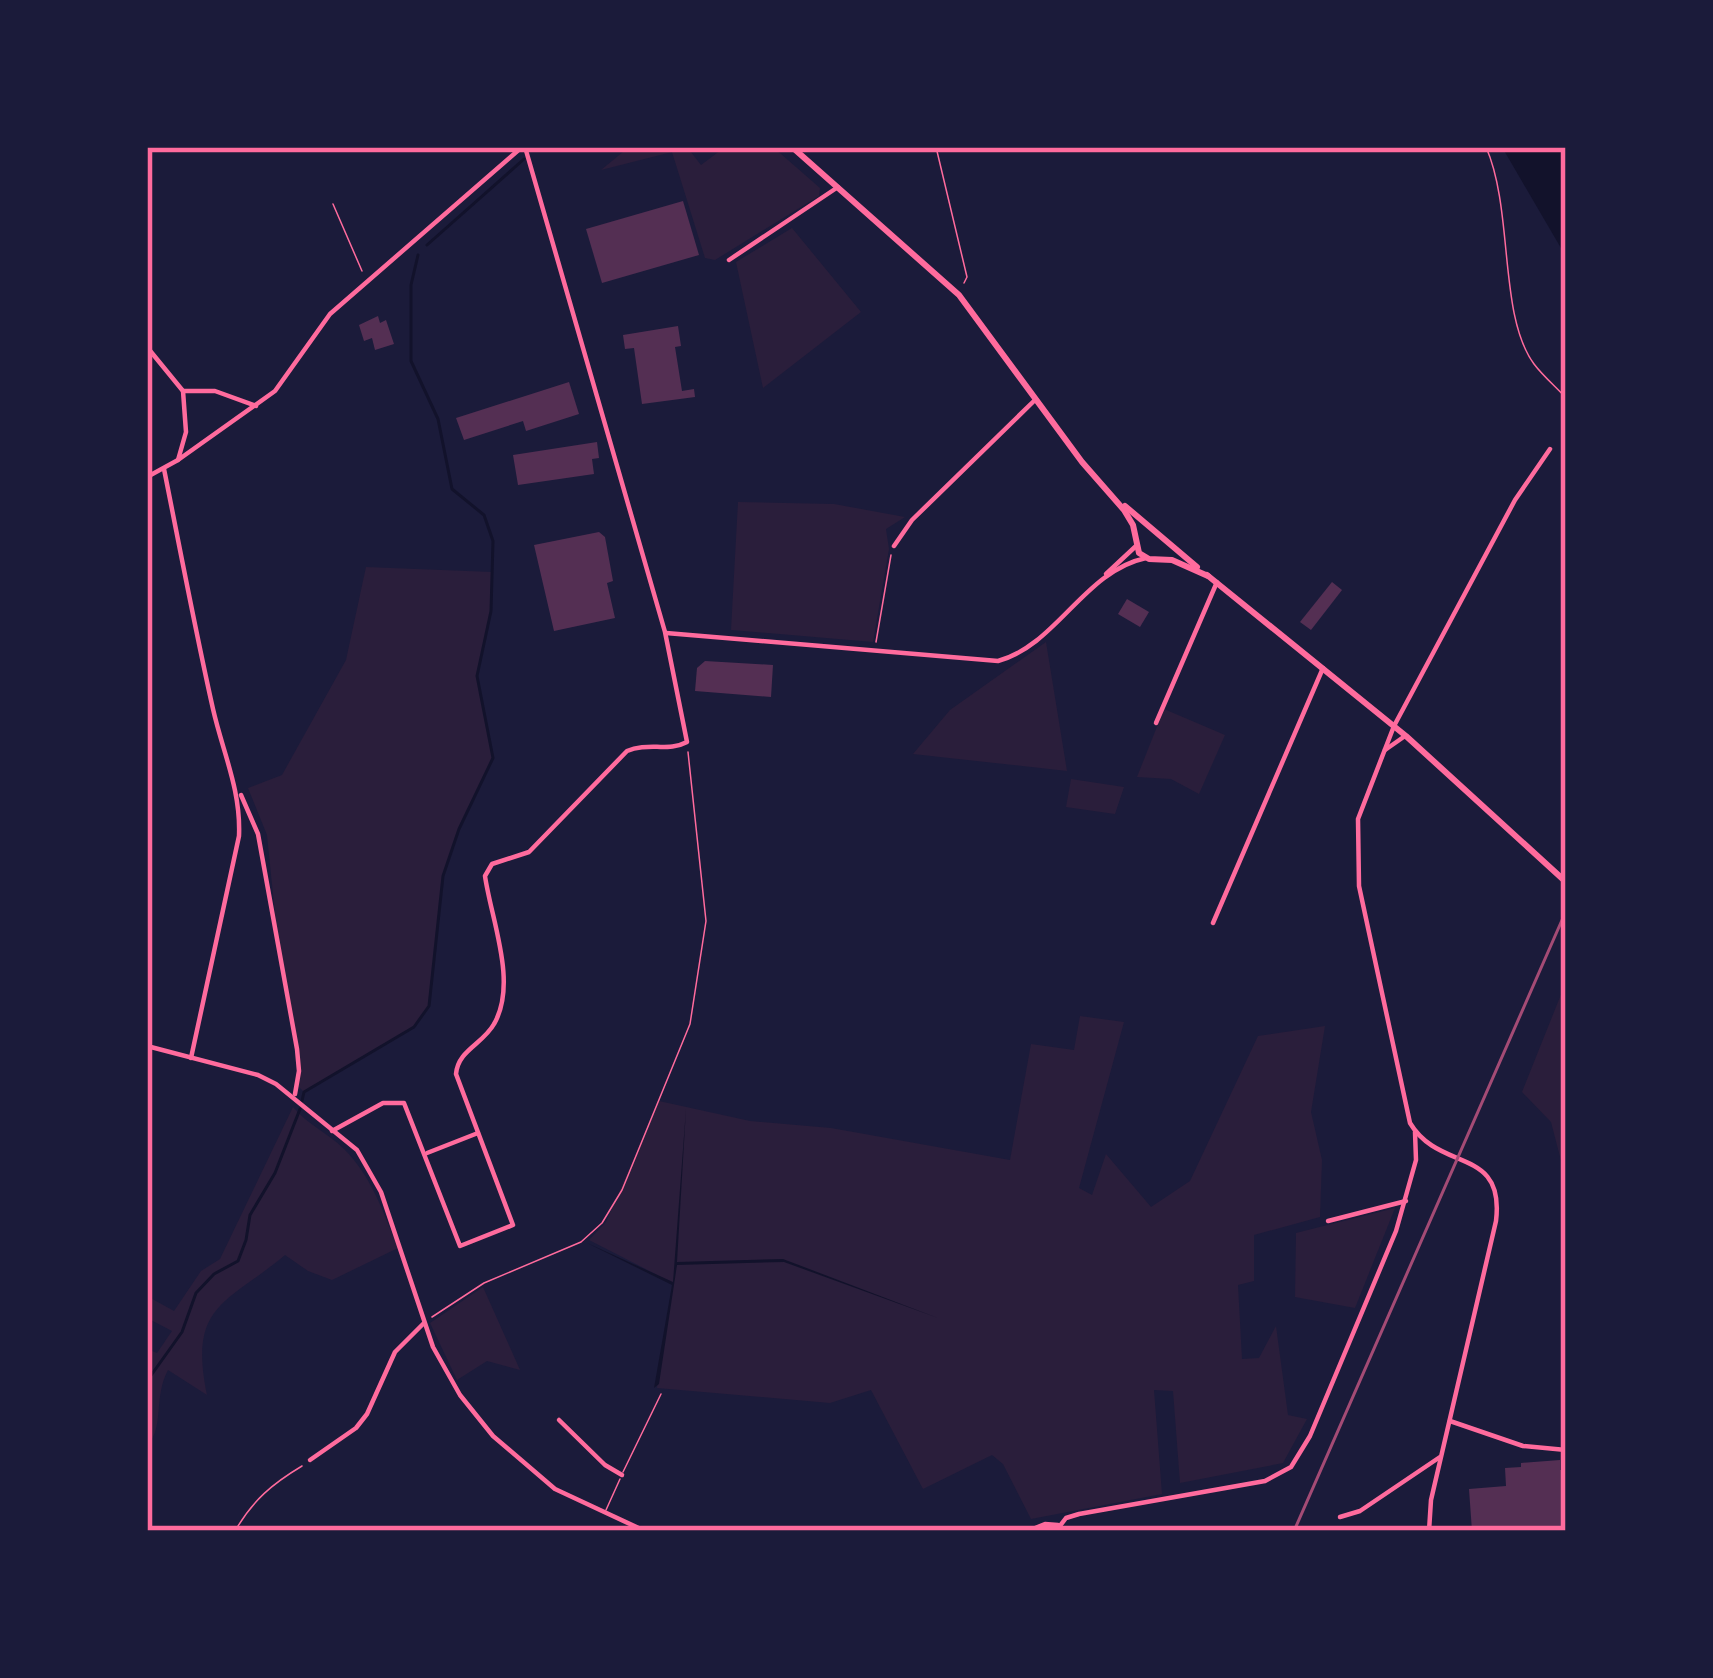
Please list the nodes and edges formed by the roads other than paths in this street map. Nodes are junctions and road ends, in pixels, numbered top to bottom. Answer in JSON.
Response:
{"nodes":[{"id":1,"x":524,"y":147,"type":"edge"},
{"id":2,"x":792,"y":147,"type":"edge"},
{"id":3,"x":838,"y":188,"type":"junction"},
{"id":4,"x":729,"y":260,"type":"dead end"},
{"id":5,"x":147,"y":347,"type":"edge"},
{"id":6,"x":183,"y":391,"type":"junction"},
{"id":7,"x":1036,"y":399,"type":"junction"},
{"id":8,"x":256,"y":406,"type":"junction"},
{"id":9,"x":1550,"y":449,"type":"dead end"},
{"id":10,"x":178,"y":460,"type":"junction"},
{"id":11,"x":164,"y":469,"type":"junction"},
{"id":12,"x":147,"y":477,"type":"edge"},
{"id":13,"x":1108,"y":493,"type":"junction"},
{"id":14,"x":1155,"y":530,"type":"junction"},
{"id":15,"x":1166,"y":542,"type":"junction"},
{"id":16,"x":1136,"y":543,"type":"junction"},
{"id":17,"x":894,"y":546,"type":"road end"},
{"id":18,"x":1159,"y":557,"type":"junction"},
{"id":19,"x":1146,"y":558,"type":"junction"},
{"id":20,"x":1208,"y":576,"type":"junction"},
{"id":21,"x":1217,"y":582,"type":"junction"},
{"id":22,"x":1098,"y":583,"type":"junction"},
{"id":23,"x":665,"y":632,"type":"junction"},
{"id":24,"x":1323,"y":668,"type":"junction"},
{"id":25,"x":1156,"y":723,"type":"dead end"},
{"id":26,"x":1394,"y":726,"type":"junction"},
{"id":27,"x":1406,"y":736,"type":"junction"},
{"id":28,"x":1385,"y":750,"type":"junction"},
{"id":29,"x":238,"y":790,"type":"junction"},
{"id":30,"x":1566,"y":882,"type":"edge"},
{"id":31,"x":1213,"y":923,"type":"dead end"},
{"id":32,"x":147,"y":1046,"type":"edge"},
{"id":33,"x":191,"y":1058,"type":"junction"},
{"id":34,"x":294,"y":1096,"type":"junction"},
{"id":35,"x":332,"y":1131,"type":"junction"},
{"id":36,"x":1415,"y":1132,"type":"junction"},
{"id":37,"x":478,"y":1133,"type":"junction"},
{"id":38,"x":1430,"y":1145,"type":"junction"},
{"id":39,"x":425,"y":1154,"type":"junction"},
{"id":40,"x":1416,"y":1160,"type":"junction"},
{"id":41,"x":1406,"y":1201,"type":"junction"},
{"id":42,"x":1328,"y":1221,"type":"dead end"},
{"id":43,"x":424,"y":1323,"type":"junction"},
{"id":44,"x":661,"y":1394,"type":"dead end"},
{"id":45,"x":559,"y":1420,"type":"dead end"},
{"id":46,"x":1450,"y":1421,"type":"junction"},
{"id":47,"x":1566,"y":1450,"type":"edge"},
{"id":48,"x":1440,"y":1457,"type":"junction"},
{"id":49,"x":310,"y":1460,"type":"road end"},
{"id":50,"x":622,"y":1475,"type":"junction"},
{"id":51,"x":604,"y":1514,"type":"junction"},
{"id":52,"x":1340,"y":1516,"type":"dead end"},
{"id":53,"x":1057,"y":1528,"type":"edge"},
{"id":54,"x":645,"y":1531,"type":"edge"},
{"id":55,"x":1028,"y":1531,"type":"edge"},
{"id":56,"x":1430,"y":1531,"type":"edge"}],
"edges":[{"from":1,"to":8,"type":"street"},
{"from":1,"to":23,"type":"street"},
{"from":2,"to":3,"type":"main road"},
{"from":3,"to":4,"type":"street"},
{"from":3,"to":7,"type":"main road"},
{"from":5,"to":6,"type":"street"},
{"from":6,"to":8,"type":"street"},
{"from":6,"to":10,"type":"street"},
{"from":7,"to":13,"type":"main road"},
{"from":7,"to":17,"type":"street"},
{"from":8,"to":10,"type":"street"},
{"from":9,"to":26,"type":"street"},
{"from":10,"to":11,"type":"street"},
{"from":11,"to":12,"type":"street"},
{"from":11,"to":29,"type":"street"},
{"from":13,"to":14,"type":"main road"},
{"from":13,"to":16,"type":"main road"},
{"from":14,"to":15,"type":"main road"},
{"from":14,"to":16,"type":"main road"},
{"from":15,"to":18,"type":"main road"},
{"from":15,"to":20,"type":"main road"},
{"from":16,"to":19,"type":"main road"},
{"from":16,"to":22,"type":"street"},
{"from":18,"to":19,"type":"main road"},
{"from":18,"to":20,"type":"main road"},
{"from":19,"to":22,"type":"street"},
{"from":20,"to":21,"type":"main road"},
{"from":21,"to":24,"type":"main road"},
{"from":21,"to":25,"type":"street"},
{"from":22,"to":23,"type":"street"},
{"from":23,"to":37,"type":"street"},
{"from":24,"to":26,"type":"main road"},
{"from":24,"to":31,"type":"street"},
{"from":26,"to":27,"type":"main road"},
{"from":26,"to":28,"type":"street"},
{"from":27,"to":28,"type":"street"},
{"from":27,"to":30,"type":"main road"},
{"from":28,"to":36,"type":"street"},
{"from":29,"to":33,"type":"street"},
{"from":29,"to":34,"type":"street"},
{"from":32,"to":33,"type":"street"},
{"from":33,"to":34,"type":"street"},
{"from":34,"to":35,"type":"street"},
{"from":35,"to":39,"type":"street"},
{"from":35,"to":43,"type":"street"},
{"from":36,"to":38,"type":"street"},
{"from":36,"to":40,"type":"street"},
{"from":37,"to":39,"type":"street"},
{"from":37,"to":39,"type":"street"},
{"from":38,"to":40,"type":"street"},
{"from":38,"to":46,"type":"street"},
{"from":40,"to":41,"type":"street"},
{"from":41,"to":42,"type":"street"},
{"from":41,"to":53,"type":"street"},
{"from":43,"to":49,"type":"street"},
{"from":43,"to":51,"type":"street"},
{"from":44,"to":50,"type":"lane"},
{"from":45,"to":50,"type":"street"},
{"from":46,"to":47,"type":"street"},
{"from":46,"to":48,"type":"street"},
{"from":48,"to":52,"type":"street"},
{"from":48,"to":56,"type":"street"},
{"from":50,"to":51,"type":"lane"},
{"from":51,"to":54,"type":"street"},
{"from":53,"to":55,"type":"street"}]}
